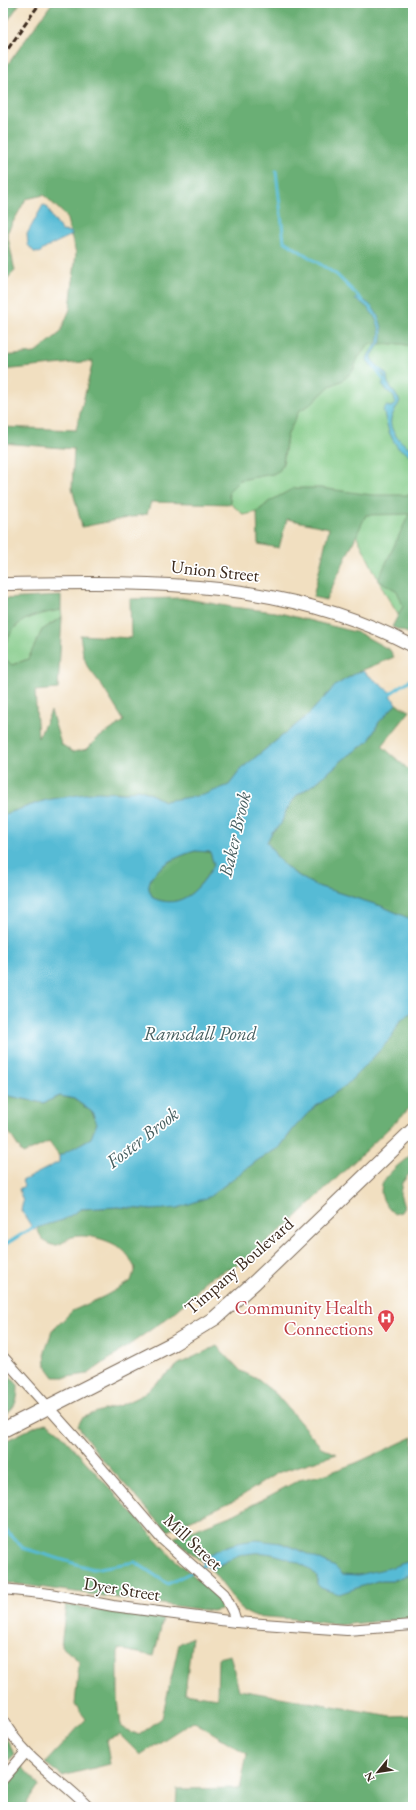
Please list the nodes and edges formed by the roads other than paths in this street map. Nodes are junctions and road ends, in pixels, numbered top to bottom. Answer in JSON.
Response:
{"nodes":[{"id":1,"x":3,"y":584,"type":"edge"},
{"id":2,"x":413,"y":646,"type":"edge"},
{"id":3,"x":413,"y":1130,"type":"edge"},
{"id":4,"x":3,"y":1357,"type":"edge"},
{"id":5,"x":49,"y":1408,"type":"junction"},
{"id":6,"x":3,"y":1430,"type":"edge"},
{"id":7,"x":3,"y":1589,"type":"edge"},
{"id":8,"x":236,"y":1622,"type":"junction"},
{"id":9,"x":413,"y":1624,"type":"edge"},
{"id":10,"x":3,"y":1720,"type":"edge"},
{"id":11,"x":26,"y":1752,"type":"junction"},
{"id":12,"x":3,"y":1779,"type":"edge"},
{"id":13,"x":88,"y":1807,"type":"edge"}],
"edges":[{"from":1,"to":2,"type":"street","name":"Union Street"},
{"from":3,"to":5,"type":"main road","name":"Timpany Boulevard"},
{"from":4,"to":5,"type":"street","name":"Mill Street"},
{"from":5,"to":6,"type":"main road","name":"Timpany Boulevard"},
{"from":5,"to":8,"type":"street","name":"Mill Street"},
{"from":7,"to":8,"type":"street","name":"Dyer Street"},
{"from":8,"to":9,"type":"street"},
{"from":10,"to":11,"type":"street"},
{"from":11,"to":12,"type":"street"},
{"from":11,"to":13,"type":"street"}]}
